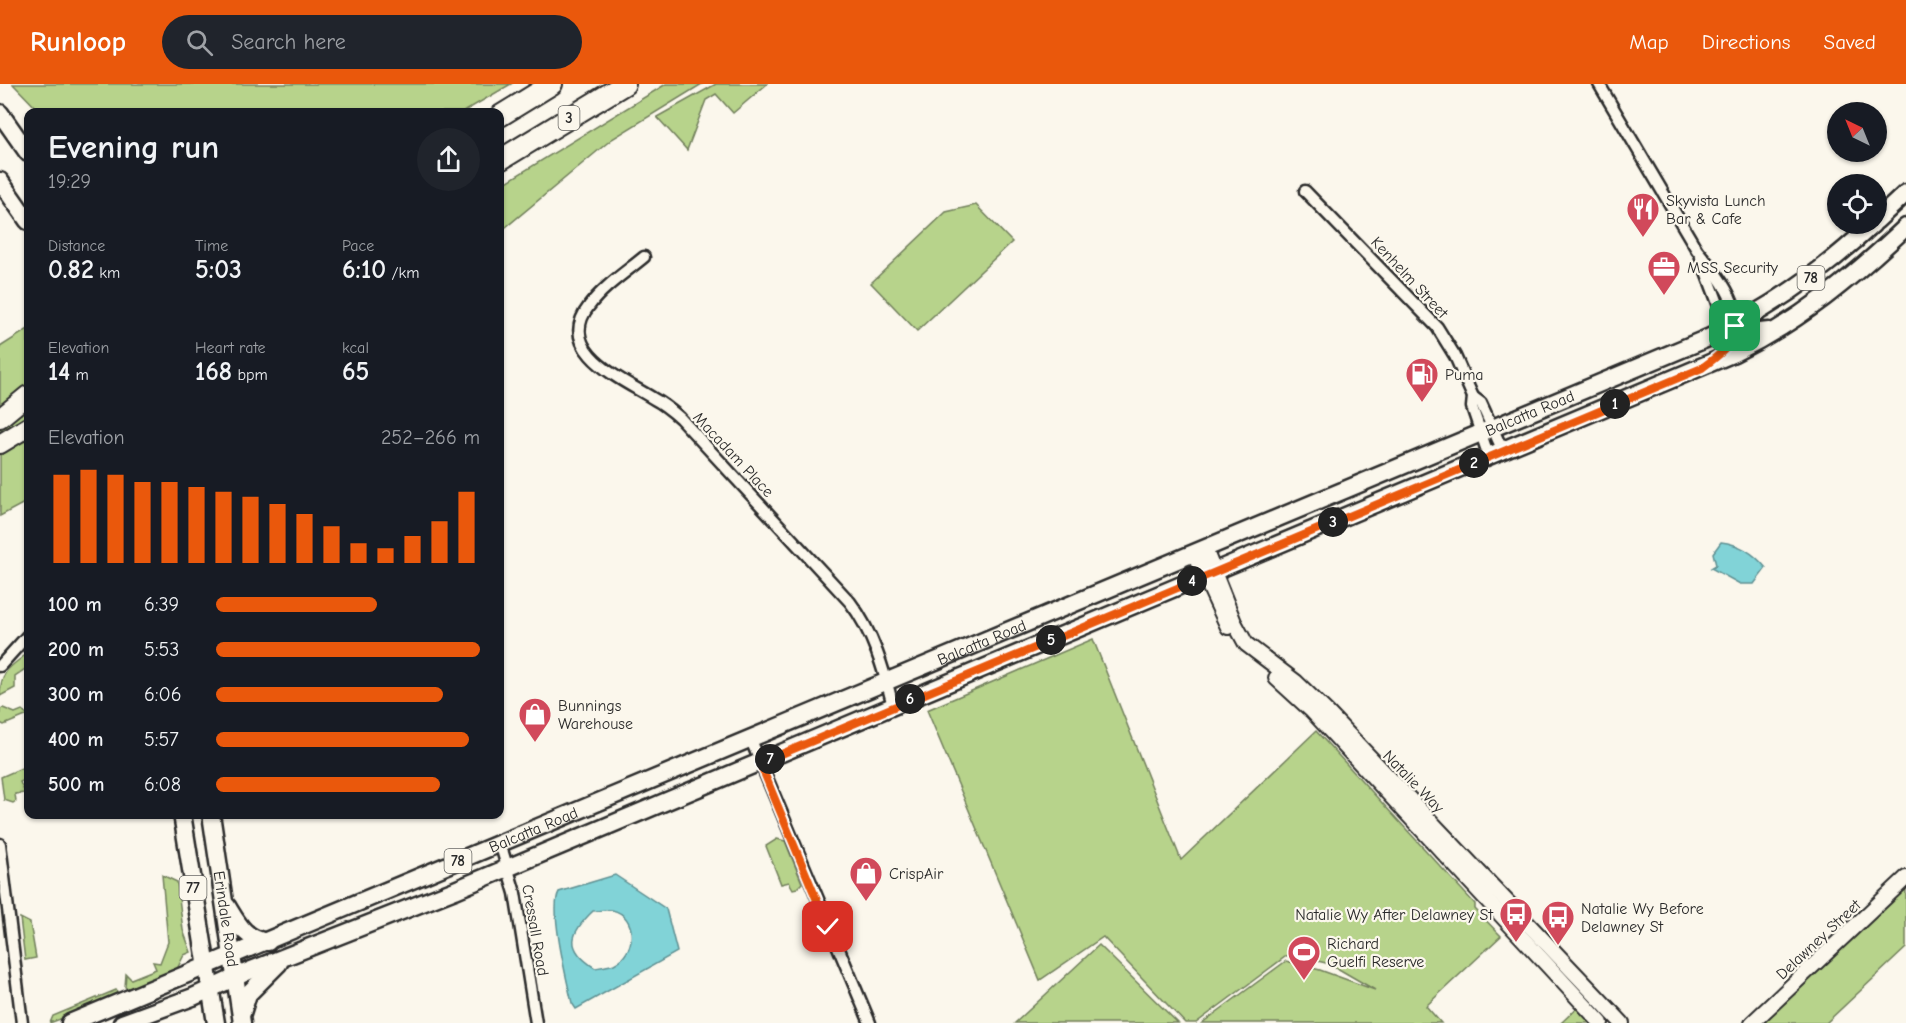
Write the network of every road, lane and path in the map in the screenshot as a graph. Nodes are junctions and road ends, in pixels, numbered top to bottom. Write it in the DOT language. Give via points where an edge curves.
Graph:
graph roads {
  1 [pos="552,84"];
  2 [pos="625,84"];
  3 [pos="1599,84"];
  4 [pos="0,113"];
  5 [pos="504,114"];
  6 [pos="24,147"];
  7 [pos="504,158"];
  8 [pos="0,181"];
  9 [pos="1305,192"];
  10 [pos="1906,193"];
  11 [pos="1887,211"];
  12 [pos="24,215"];
  13 [pos="1906,227"];
  14 [pos="1861,234"];
  15 [pos="1698,250"];
  16 [pos="644,257"];
  17 [pos="1734,321"];
  18 [pos="1793,321"];
  19 [pos="1702,368"];
  20 [pos="24,399"];
  21 [pos="24,406"];
  22 [pos="0,420"];
  23 [pos="24,429"];
  24 [pos="1486,431"];
  25 [pos="0,444"];
  26 [pos="1496,454"];
  27 [pos="1199,551"];
  28 [pos="1209,573"];
  29 [pos="24,639"];
  30 [pos="0,666"];
  31 [pos="888,682"];
  32 [pos="894,706"];
  33 [pos="751,740"];
  34 [pos="760,763"];
  35 [pos="183,819"];
  36 [pos="211,819"];
  37 [pos="500,843"];
  38 [pos="0,844"];
  39 [pos="509,867"];
  40 [pos="1906,878"];
  41 [pos="223,900"];
  42 [pos="268,942"];
  43 [pos="231,957"];
  44 [pos="281,960"];
  45 [pos="206,968"];
  46 [pos="235,978"];
  47 [pos="210,990"];
  48 [pos="241,1020"];
  49 [pos="22,1023"];
  50 [pos="70,1023"];
  51 [pos="122,1023"];
  52 [pos="216,1023"];
  53 [pos="536,1023"];
  54 [pos="870,1023"];
  55 [pos="1601,1023"];
  56 [pos="1622,1023"];
  57 [pos="1752,1023"];
  1 -- 5 [label="highway, 3"];
  2 -- 7 [label="highway, 3"];
  3 -- 15 [label="street"];
  4 -- 6 [label="main road"];
  8 -- 12 [label="main road"];
  9 -- 24 [label="street, Kenhelm Street" via="1437,327 1455,356 1473,397 1472,407"];
  10 -- 11 [label="main road, Balcatta Road / 78"];
  13 -- 18 [label="main road, Balcatta Road / 78" via="1833,293"];
  14 -- 17 [label="main road, Balcatta Road / 78" via="1809,280 1755,315"];
  15 -- 17 [label="street"];
  15 -- 17 [label="street" via="1712,268"];
  16 -- 31 [label="street, Macadam Place" via="590,304 582,317 582,344 607,372 680,418 839,589 861,618"];
  17 -- 18 [label="street" via="1742,331 1757,332"];
  17 -- 19 [label="street" via="1734,339"];
  17 -- 24 [label="main road, Balcatta Road / 78" via="1708,338"];
  18 -- 19 [label="main road, Balcatta Road / 78"];
  19 -- 26 [label="main road, Balcatta Road / 78"];
  20 -- 22 [label="highway"];
  21 -- 22 [label="highway"];
  23 -- 25 [label="highway"];
  24 -- 26 [label="street, Kenhelm Street"];
  24 -- 27 [label="main road, Balcatta Road / 78"];
  26 -- 28 [label="main road, Balcatta Road / 78"];
  27 -- 28 [label="street, Natalie Way"];
  27 -- 31 [label="main road, Balcatta Road / 78"];
  28 -- 32 [label="main road, Balcatta Road / 78"];
  28 -- 55 [label="street, Natalie Way" via="1237,644 1311,710"];
  28 -- 56 [label="street, Natalie Way" via="1248,645 1327,712"];
  29 -- 30 [label="street"];
  31 -- 32 [label="street, Macadam Place"];
  31 -- 33 [label="main road, Balcatta Road / 78"];
  32 -- 34 [label="main road, Balcatta Road / 78"];
  33 -- 34 [label="street"];
  33 -- 37 [label="main road, Balcatta Road / 78"];
  34 -- 39 [label="main road, Balcatta Road / 78"];
  34 -- 54 [label="street"];
  35 -- 45 [label="main road, Erindale Road / 77"];
  36 -- 41 [label="main road, Erindale Road / 77"];
  37 -- 39 [label="street, Cressall Road"];
  37 -- 42 [label="main road, Balcatta Road / 78"];
  38 -- 49 [label="street"];
  39 -- 44 [label="main road, Balcatta Road / 78"];
  39 -- 53 [label="street, Cressall Road"];
  40 -- 57 [label="street, Delawney Street"];
  41 -- 42 [label="main road" via="245,933"];
  41 -- 43 [label="main road, Erindale Road / 77"];
  42 -- 43 [label="main road, Balcatta Road / 78"];
  43 -- 45 [label="main road, Balcatta Road / 78"];
  43 -- 46 [label="main road, Erindale Road / 77"];
  44 -- 46 [label="main road, Balcatta Road / 78"];
  44 -- 48 [label="main road" via="248,994"];
  45 -- 47 [label="main road, Erindale Road / 77"];
  45 -- 50 [label="main road, Balcatta Road"];
  46 -- 47 [label="main road, Balcatta Road / 78"];
  46 -- 48 [label="main road, Erindale Road / 77"];
  47 -- 51 [label="main road, Balcatta Road / 78"];
  47 -- 52 [label="main road, Erindale Road / 77"];
}
